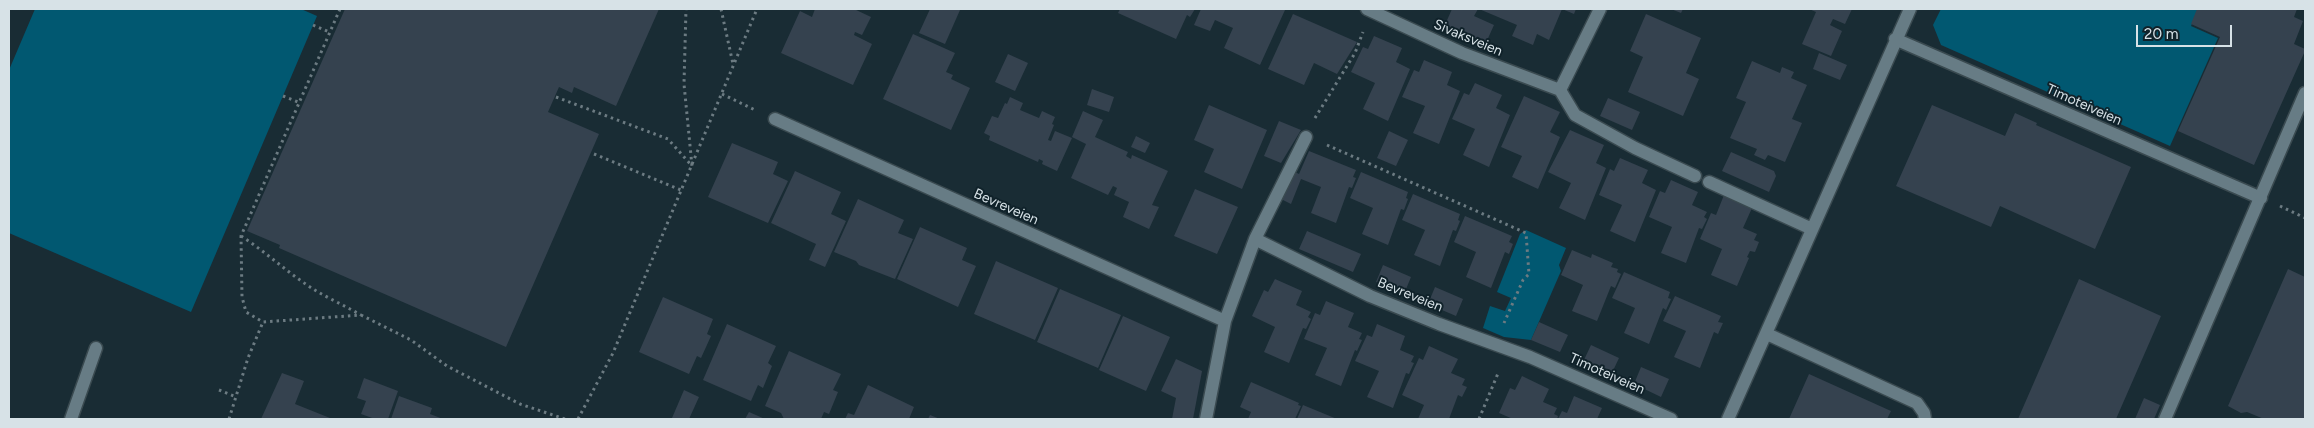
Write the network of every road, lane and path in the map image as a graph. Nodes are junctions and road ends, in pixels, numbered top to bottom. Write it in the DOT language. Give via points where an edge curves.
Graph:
graph roads {
  1 [pos="340,9"];
  2 [pos="686,9"];
  3 [pos="721,9"];
  4 [pos="757,9"];
  5 [pos="1600,9"];
  6 [pos="1910,9"];
  7 [pos="1369,10"];
  8 [pos="313,25"];
  9 [pos="329,32"];
  10 [pos="1895,39"];
  11 [pos="733,64"];
  12 [pos="1560,90"];
  13 [pos="2305,93"];
  14 [pos="722,94"];
  15 [pos="283,96"];
  16 [pos="556,97"];
  17 [pos="298,102"];
  18 [pos="775,119"];
  19 [pos="1306,137"];
  20 [pos="594,154"];
  21 [pos="692,166"];
  22 [pos="1695,176"];
  23 [pos="1709,182"];
  24 [pos="681,190"];
  25 [pos="2261,198"];
  26 [pos="1812,229"];
  27 [pos="241,236"];
  28 [pos="1255,239"];
  29 [pos="361,315"];
  30 [pos="1224,321"];
  31 [pos="263,322"];
  32 [pos="1767,334"];
  33 [pos="1505,347"];
  34 [pos="96,348"];
  35 [pos="1530,356"];
  36 [pos="219,390"];
  37 [pos="236,397"];
  38 [pos="71,419"];
  39 [pos="228,419"];
  40 [pos="565,419"];
  41 [pos="578,419"];
  42 [pos="1206,419"];
  43 [pos="1479,419"];
  44 [pos="1671,419"];
  45 [pos="1728,419"];
  46 [pos="1925,419"];
  47 [pos="2165,419"];
  1 -- 9 [label="path"];
  2 -- 21 [label="path" via="684,84"];
  3 -- 11 [label="path"];
  4 -- 11 [label="path"];
  5 -- 12 [label="street"];
  6 -- 10 [label="street"];
  7 -- 12 [label="street, Sivaksveien" via="1462,53"];
  7 -- 19 [label="path" via="1355,53 1321,105"];
  8 -- 9 [label="path"];
  9 -- 17 [label="path"];
  10 -- 25 [label="street, Timoteiveien"];
  10 -- 26 [label="street"];
  11 -- 14 [label="path"];
  12 -- 22 [label="street" via="1575,115"];
  13 -- 25 [label="street"];
  14 -- 18 [label="path"];
  14 -- 21 [label="path"];
  15 -- 17 [label="path"];
  16 -- 21 [label="path" via="668,139"];
  17 -- 27 [label="path"];
  18 -- 30 [label="street, Bevreveien"];
  19 -- 28 [label="street"];
  19 -- 33 [label="path" via="1526,234 1529,274 1523,280 1499,336"];
  20 -- 24 [label="path"];
  21 -- 24 [label="path"];
  23 -- 26 [label="street"];
  24 -- 41 [label="path" via="613,353"];
  25 -- 47 [label="street"];
  26 -- 32 [label="street"];
  27 -- 29 [label="path" via="312,289"];
  27 -- 31 [label="path" via="244,305 246,312"];
  28 -- 30 [label="street"];
  28 -- 33 [label="street, Bevreveien" via="1370,296"];
  29 -- 31 [label="path"];
  29 -- 40 [label="path" via="411,340 447,366 520,404"];
  30 -- 42 [label="street"];
  31 -- 37 [label="path"];
  32 -- 45 [label="street"];
  32 -- 46 [label="street" via="1917,403"];
  33 -- 35 [label="street, Bevreveien"];
  33 -- 43 [label="path" via="1499,362 1499,374"];
  34 -- 38 [label="street"];
  35 -- 44 [label="street, Timoteiveien"];
  36 -- 37 [label="path"];
  37 -- 39 [label="path"];
}
